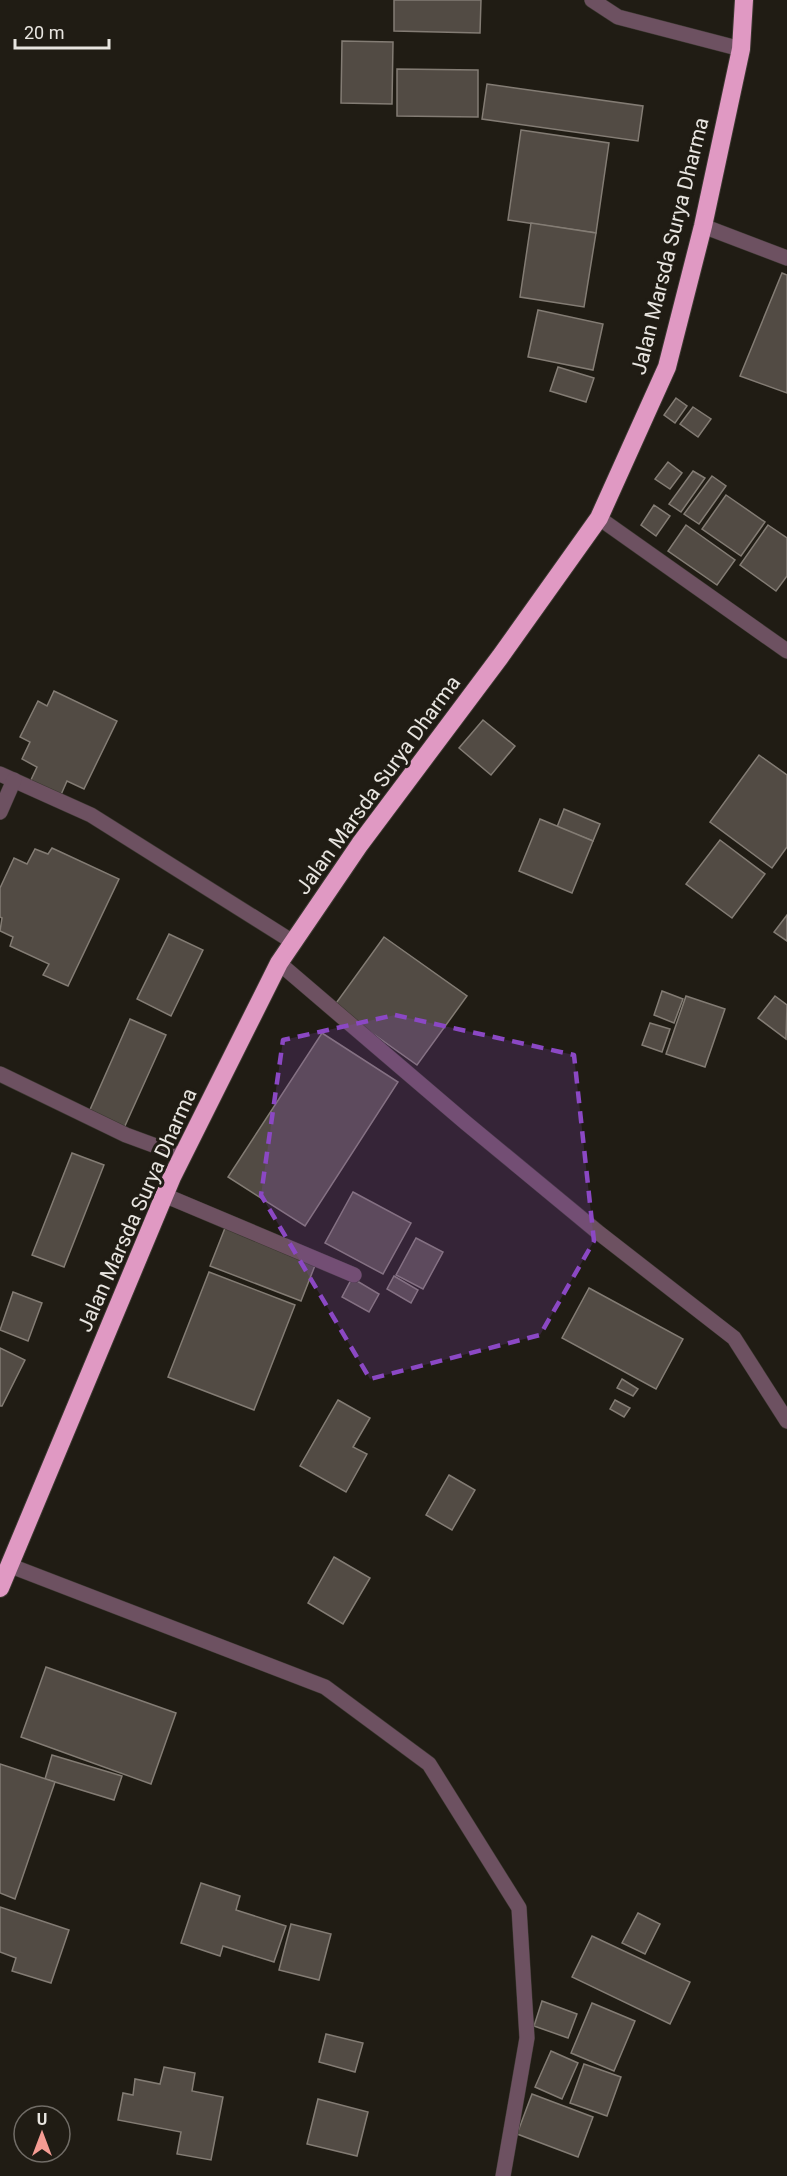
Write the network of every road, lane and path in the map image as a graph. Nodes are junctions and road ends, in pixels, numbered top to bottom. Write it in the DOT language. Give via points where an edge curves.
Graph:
graph roads {
  1 [pos="592,0"];
  2 [pos="744,0"];
  3 [pos="741,49"];
  4 [pos="703,226"];
  5 [pos="787,258"];
  6 [pos="599,518"];
  7 [pos="787,651"];
  8 [pos="0,774"];
  9 [pos="14,780"];
  10 [pos="0,812"];
  11 [pos="293,942"];
  12 [pos="279,963"];
  13 [pos="0,1074"];
  14 [pos="183,1156"];
  15 [pos="164,1195"];
  16 [pos="354,1275"];
  17 [pos="787,1420"];
  18 [pos="11,1566"];
  19 [pos="0,1588"];
  20 [pos="503,2176"];
  1 -- 3 [label="street" via="618,17"];
  2 -- 3 [label="highway, Jalan Marsda Surya Dharma"];
  3 -- 4 [label="highway, Jalan Marsda Surya Dharma"];
  4 -- 5 [label="street"];
  4 -- 6 [label="highway, Jalan Marsda Surya Dharma" via="667,367"];
  6 -- 7 [label="street"];
  6 -- 11 [label="highway, Jalan Marsda Surya Dharma" via="360,844"];
  8 -- 9 [label="street"];
  9 -- 10 [label="street"];
  9 -- 11 [label="street" via="91,815"];
  11 -- 12 [label="highway, Jalan Marsda Surya Dharma"];
  12 -- 14 [label="highway, Jalan Marsda Surya Dharma"];
  12 -- 17 [label="street" via="475,1131 734,1338"];
  13 -- 14 [label="street" via="126,1135"];
  14 -- 15 [label="highway, Jalan Marsda Surya Dharma"];
  15 -- 16 [label="street"];
  15 -- 18 [label="highway, Jalan Marsda Surya Dharma"];
  18 -- 19 [label="highway, Jalan Marsda Surya Dharma"];
  18 -- 20 [label="street" via="325,1687 429,1764 519,1908 527,2038"];
}
